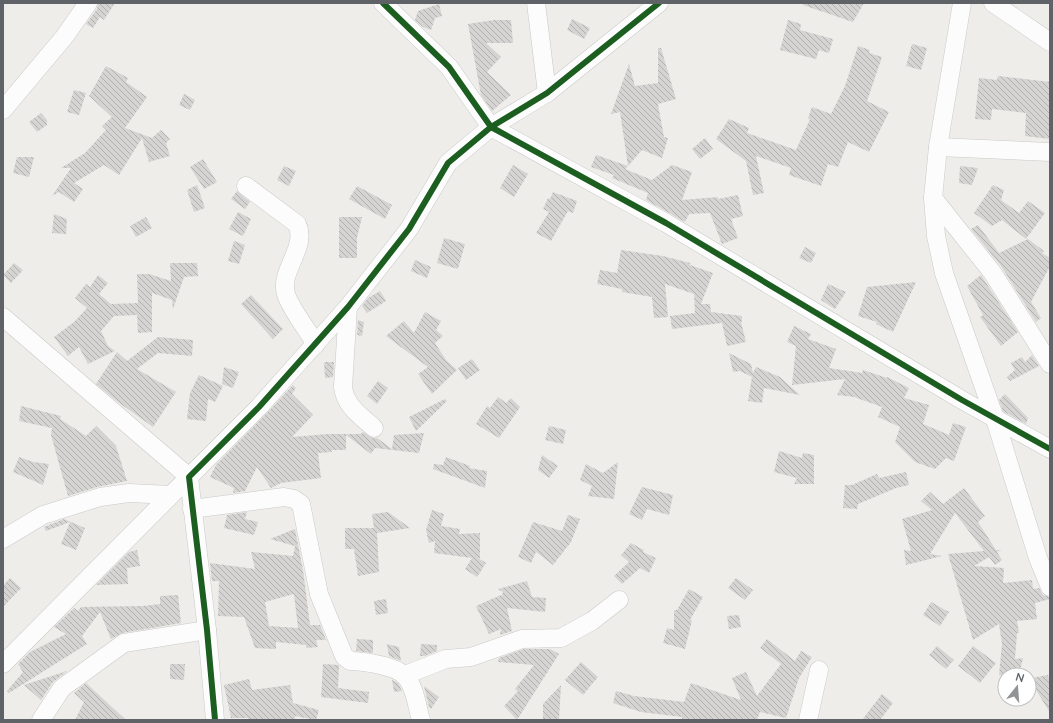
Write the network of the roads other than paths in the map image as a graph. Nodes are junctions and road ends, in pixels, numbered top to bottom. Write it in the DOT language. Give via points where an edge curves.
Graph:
graph roads {
  1 [pos="88,3"];
  2 [pos="383,3"];
  3 [pos="536,3"];
  4 [pos="659,3"];
  5 [pos="962,3"];
  6 [pos="993,3"];
  7 [pos="1050,42"];
  8 [pos="547,92"];
  9 [pos="3,110"];
  10 [pos="491,127"];
  11 [pos="938,147"];
  12 [pos="1050,152"];
  13 [pos="246,186"];
  14 [pos="933,198"];
  15 [pos="348,307"];
  16 [pos="3,317"];
  17 [pos="316,344"];
  18 [pos="1050,364"];
  19 [pos="995,418"];
  20 [pos="374,428"];
  21 [pos="1050,449"];
  22 [pos="189,477"];
  23 [pos="171,495"];
  24 [pos="192,509"];
  25 [pos="3,539"];
  26 [pos="1050,587"];
  27 [pos="619,600"];
  28 [pos="207,630"];
  29 [pos="3,664"];
  30 [pos="819,670"];
  31 [pos="405,675"];
  32 [pos="41,720"];
  33 [pos="215,720"];
  34 [pos="421,720"];
  35 [pos="808,720"];
  1 -- 9 [label="street" via="65,36"];
  2 -- 10 [label="street" via="449,67"];
  3 -- 8 [label="street"];
  4 -- 8 [label="street"];
  5 -- 11 [label="street"];
  6 -- 7 [label="street"];
  8 -- 10 [label="street"];
  10 -- 15 [label="street" via="448,163 408,229"];
  10 -- 19 [label="street" via="666,223"];
  11 -- 12 [label="street"];
  11 -- 14 [label="street"];
  13 -- 17 [label="street" via="297,224 300,230 300,239 285,281 286,294"];
  14 -- 18 [label="street" via="992,272"];
  14 -- 19 [label="street" via="936,236 944,273"];
  15 -- 17 [label="street"];
  15 -- 20 [label="street" via="344,397"];
  16 -- 22 [label="street"];
  17 -- 22 [label="street"];
  19 -- 21 [label="street"];
  19 -- 26 [label="street" via="1038,558"];
  22 -- 23 [label="street"];
  22 -- 24 [label="street"];
  23 -- 25 [label="street" via="129,493 100,497 43,516"];
  23 -- 29 [label="street"];
  24 -- 28 [label="street"];
  24 -- 31 [label="street" via="284,497 301,504 319,594 344,656 350,662 362,661 384,666"];
  27 -- 31 [label="street" via="592,621 561,638 522,639 471,657 446,659"];
  28 -- 32 [label="street" via="124,643 62,688"];
  28 -- 33 [label="street"];
  30 -- 35 [label="street"];
  31 -- 34 [label="street" via="411,685"];
}
